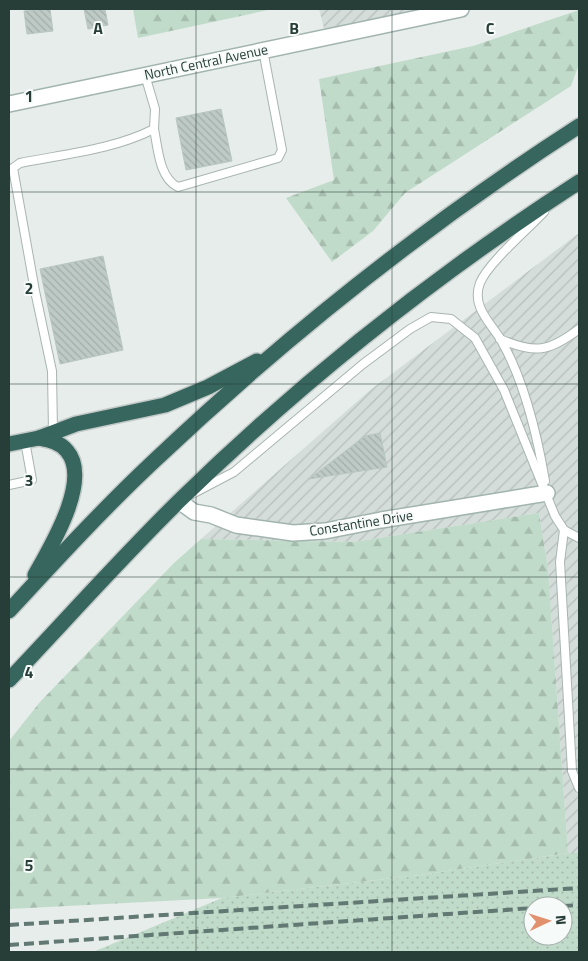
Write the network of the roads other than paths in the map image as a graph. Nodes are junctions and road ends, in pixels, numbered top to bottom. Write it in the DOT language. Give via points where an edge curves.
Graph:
graph roads {
  1 [pos="461,9"];
  2 [pos="263,50"];
  3 [pos="145,75"];
  4 [pos="9,104"];
  5 [pos="579,126"];
  6 [pos="154,129"];
  7 [pos="579,182"];
  8 [pos="563,192"];
  9 [pos="578,330"];
  10 [pos="500,339"];
  11 [pos="278,349"];
  12 [pos="39,437"];
  13 [pos="9,444"];
  14 [pos="9,485"];
  15 [pos="547,493"];
  16 [pos="179,501"];
  17 [pos="564,530"];
  18 [pos="579,538"];
  19 [pos="24,594"];
  20 [pos="9,611"];
  21 [pos="9,680"];
  22 [pos="579,788"];
  1 -- 2 [label="main road, North Central Avenue"];
  2 -- 3 [label="main road, North Central Avenue"];
  2 -- 6 [label="lane" via="282,150 278,158 178,187 165,177"];
  3 -- 4 [label="main road, North Central Avenue"];
  3 -- 6 [label="lane" via="155,109"];
  5 -- 11 [label="highway" via="424,233"];
  6 -- 12 [label="lane" via="113,146 20,163 13,168 52,371"];
  7 -- 8 [label="highway"];
  8 -- 10 [label="lane" via="480,282 477,299 484,318"];
  8 -- 16 [label="highway" via="414,299 271,417"];
  9 -- 10 [label="lane" via="553,346 540,350 521,348"];
  10 -- 15 [label="lane" via="524,398"];
  11 -- 12 [label="highway" via="208,387 165,405 76,424"];
  11 -- 19 [label="highway" via="153,462"];
  12 -- 13 [label="highway"];
  12 -- 14 [label="lane" via="32,480"];
  12 -- 19 [label="highway" via="57,442 66,450 72,458 74,476 61,527"];
  15 -- 16 [label="main road, Constantine Drive" via="325,531 294,533 236,525 194,512"];
  15 -- 16 [label="lane" via="504,390 475,338 452,319 431,318 410,329 363,364 234,472"];
  15 -- 17 [label="lane"];
  16 -- 21 [label="highway"];
  17 -- 18 [label="lane"];
  17 -- 22 [label="lane" via="560,562 564,635 572,771"];
  19 -- 20 [label="highway"];
}
